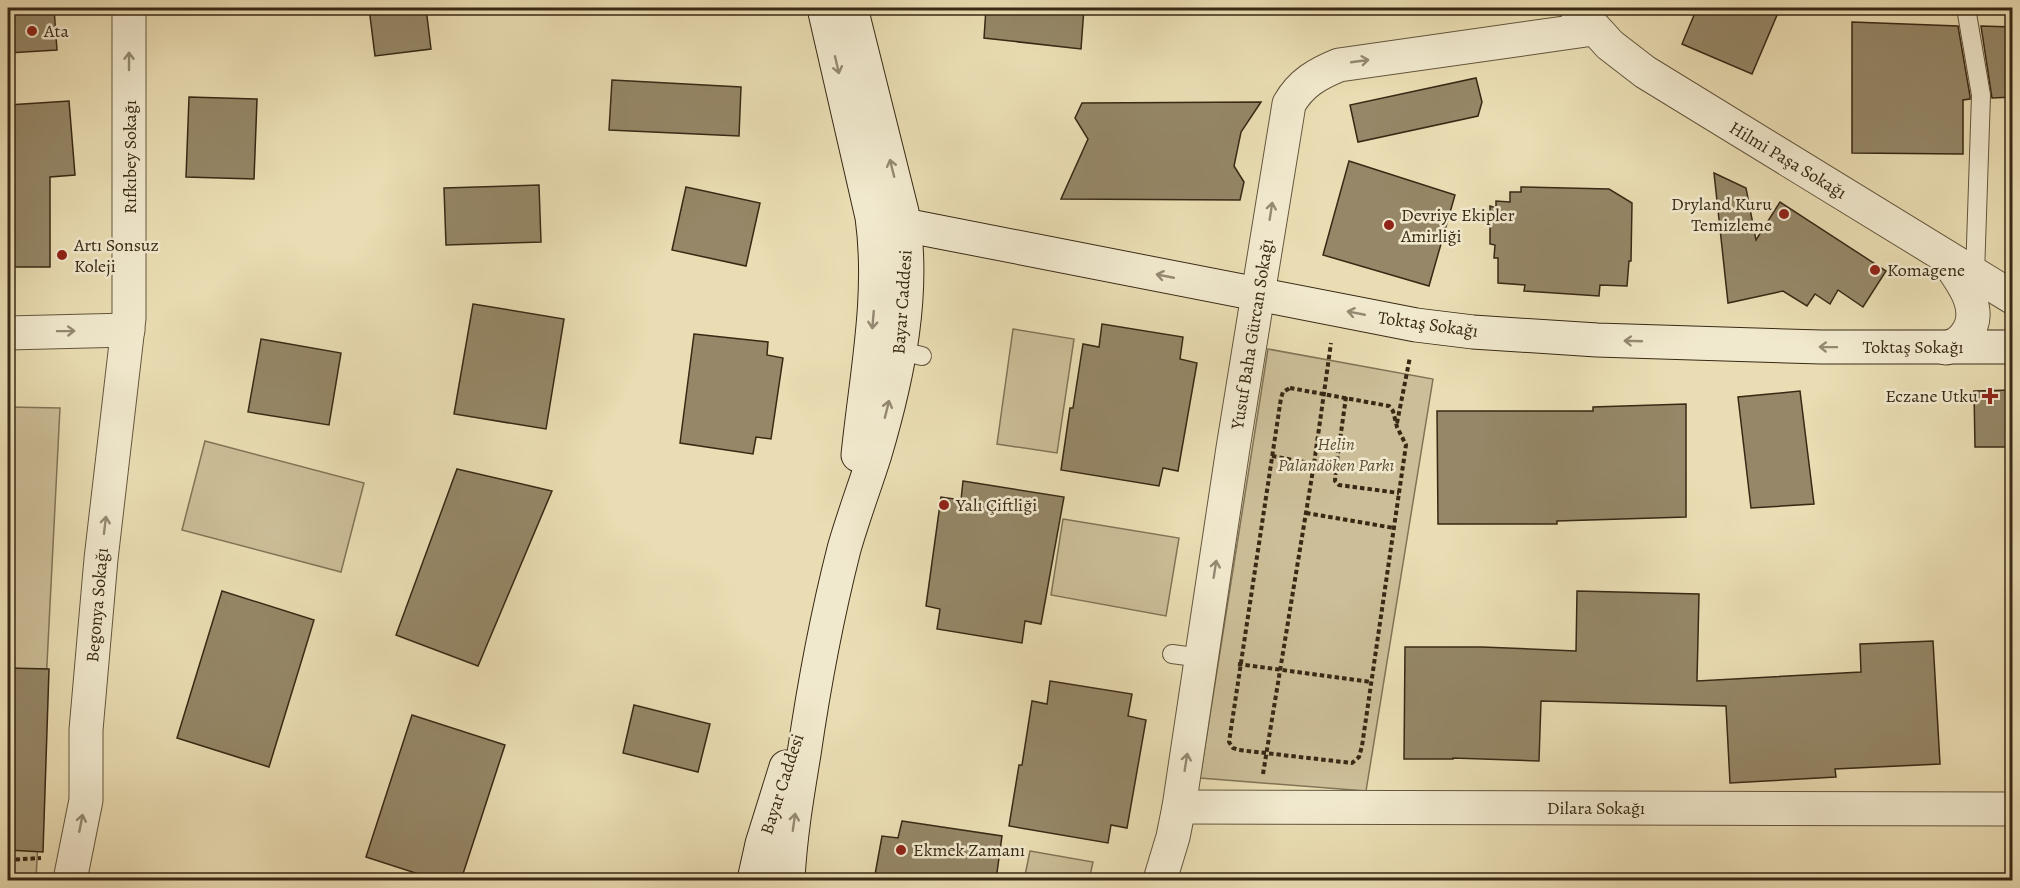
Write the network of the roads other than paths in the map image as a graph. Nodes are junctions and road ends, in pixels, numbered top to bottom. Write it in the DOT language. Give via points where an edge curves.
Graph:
graph roads {
  1 [pos="129,8"];
  2 [pos="824,8"];
  3 [pos="851,8"];
  4 [pos="1966,8"];
  5 [pos="1585,18"];
  6 [pos="904,225"];
  7 [pos="1942,252"];
  8 [pos="876,261"];
  9 [pos="1976,274"];
  10 [pos="1258,294"];
  11 [pos="2013,297"];
  12 [pos="128,330"];
  13 [pos="8,333"];
  14 [pos="2013,346"];
  15 [pos="1946,348"];
  16 [pos="851,525"];
  17 [pos="814,689"];
  18 [pos="1179,807"];
  19 [pos="2013,809"];
  20 [pos="70,880"];
  21 [pos="754,880"];
  22 [pos="788,880"];
  23 [pos="1160,880"];
  12 -- 1 [label="street, Rıfkıbey Sokağı, one-way"];
  2 -- 8 [label="street, Bayar Caddesi, one-way" via="872,217"];
  6 -- 3 [label="street, Bayar Caddesi, one-way"];
  4 -- 9 [label="lane" via="1981,95"];
  5 -- 7 [label="street, Hilmi Paşa Sokağı" via="1616,51 1645,72"];
  10 -- 5 [label="street, Yusuf Baha Gürcan Sokağı, one-way" via="1289,104 1311,78 1350,62"];
  6 -- 8 [label="street" via="894,226 882,236"];
  10 -- 6 [label="street, Toktaş Sokağı, one-way"];
  16 -- 6 [label="street, Bayar Caddesi, one-way" via="911,353"];
  7 -- 9 [label="street, Hilmi Paşa Sokağı"];
  7 -- 15 [label="street" via="1964,286 1973,311 1973,323 1966,335"];
  8 -- 16 [label="street, Bayar Caddesi, one-way"];
  9 -- 11 [label="street, Hilmi Paşa Sokağı"];
  15 -- 10 [label="street, Toktaş Sokağı, one-way" via="1597,340 1473,332 1416,325"];
  18 -- 10 [label="street, Yusuf Baha Gürcan Sokağı, one-way" via="1187,656 1233,448"];
  13 -- 12 [label="street, one-way"];
  20 -- 12 [label="street, Begonya Sokağı, one-way" via="86,800 86,730 97,604"];
  14 -- 15 [label="street, Toktaş Sokağı"];
  16 -- 17 [label="street, Bayar Caddesi"];
  17 -- 21 [label="street, Bayar Caddesi" via="773,808"];
  22 -- 17 [label="street, Bayar Caddesi, one-way"];
  18 -- 19 [label="street, Dilara Sokağı"];
  18 -- 23 [label="street, Yusuf Baha Gürcan Sokağı"];
}
